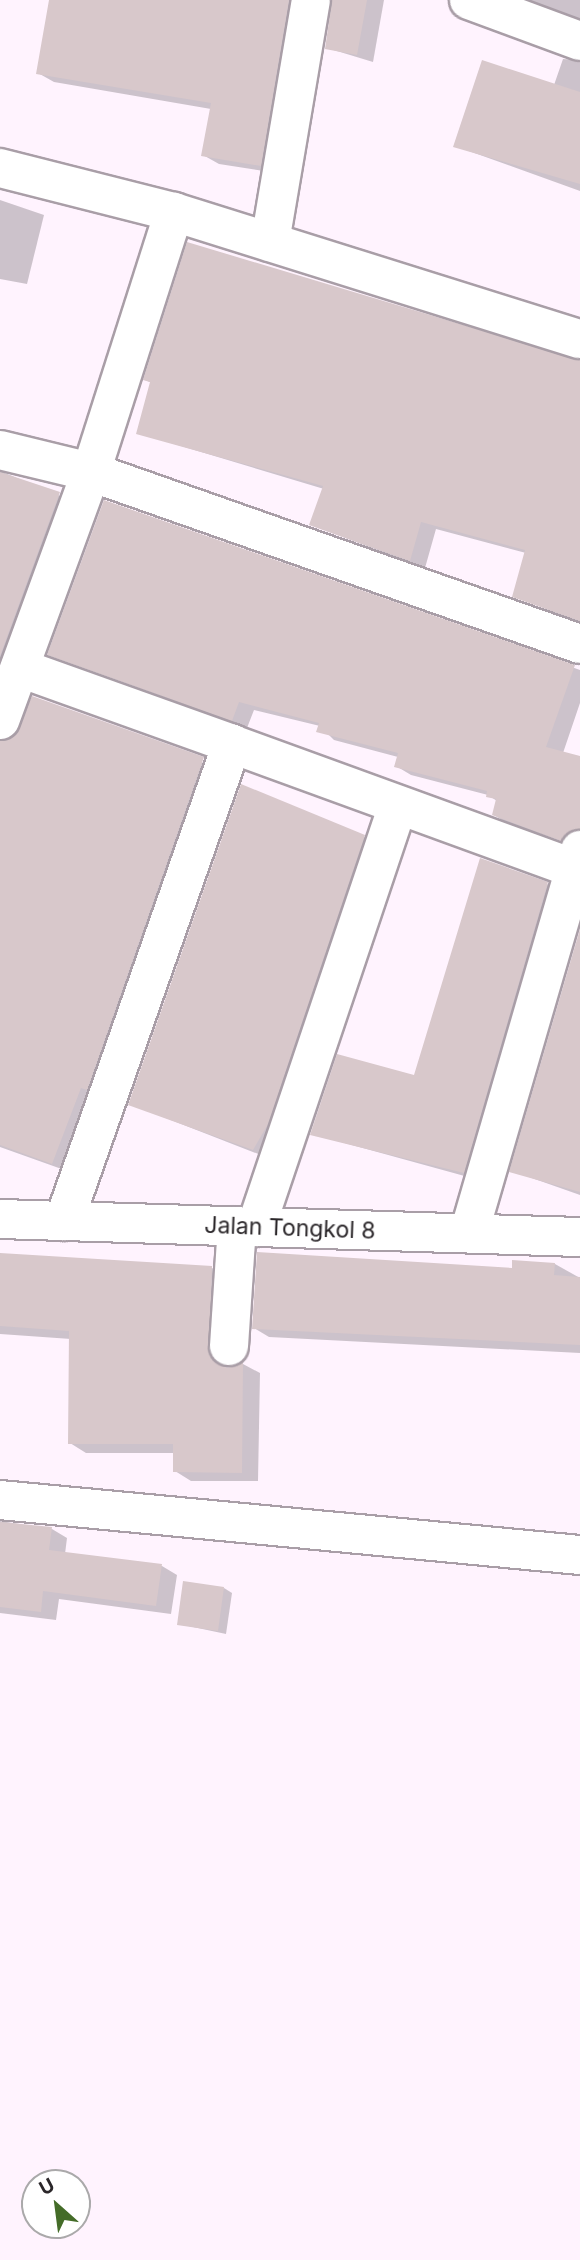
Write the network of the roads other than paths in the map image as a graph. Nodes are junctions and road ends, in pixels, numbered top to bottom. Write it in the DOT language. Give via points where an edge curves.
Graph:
graph roads {
  1 [pos="311,0"];
  2 [pos="469,0"];
  3 [pos="580,41"];
  4 [pos="0,168"];
  5 [pos="174,212"];
  6 [pos="270,242"];
  7 [pos="580,339"];
  8 [pos="0,450"];
  9 [pos="91,472"];
  10 [pos="580,644"];
  11 [pos="20,668"];
  12 [pos="0,720"];
  13 [pos="232,744"];
  14 [pos="398,805"];
  15 [pos="577,860"];
  16 [pos="0,1219"];
  17 [pos="64,1221"];
  18 [pos="247,1226"];
  19 [pos="469,1233"];
  20 [pos="580,1237"];
  21 [pos="229,1346"];
  22 [pos="0,1500"];
  23 [pos="580,1555"];
  1 -- 6 [label="street"];
  2 -- 3 [label="street"];
  4 -- 5 [label="street"];
  5 -- 6 [label="street"];
  5 -- 9 [label="street"];
  6 -- 7 [label="street"];
  8 -- 9 [label="street"];
  9 -- 10 [label="street"];
  9 -- 11 [label="street"];
  11 -- 12 [label="street"];
  11 -- 13 [label="street"];
  13 -- 14 [label="street"];
  13 -- 17 [label="street"];
  14 -- 15 [label="street"];
  14 -- 18 [label="street"];
  15 -- 19 [label="street"];
  16 -- 17 [label="street, Jalan Tongkol 8"];
  17 -- 18 [label="street, Jalan Tongkol 8"];
  18 -- 19 [label="street, Jalan Tongkol 8"];
  18 -- 21 [label="street"];
  19 -- 20 [label="street, Jalan Tongkol 8"];
  22 -- 23 [label="street"];
}
